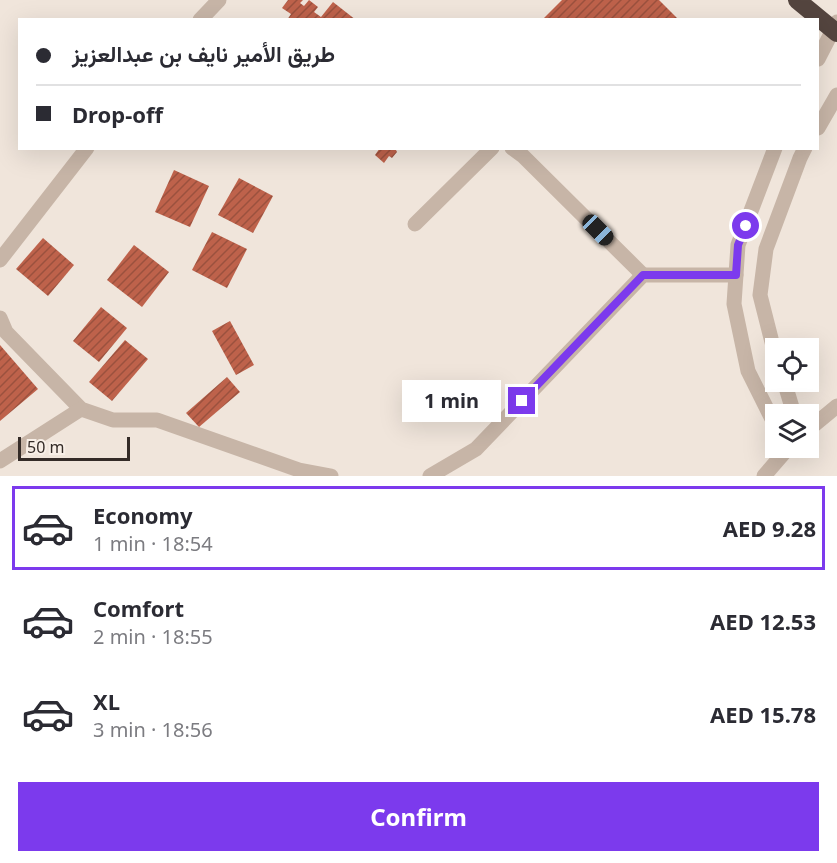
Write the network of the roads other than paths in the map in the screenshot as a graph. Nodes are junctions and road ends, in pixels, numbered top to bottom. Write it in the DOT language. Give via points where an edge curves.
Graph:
graph roads {
  1 [pos="219,0"];
  2 [pos="797,0"];
  3 [pos="202,18"];
  4 [pos="836,29"];
  5 [pos="819,57"];
  6 [pos="837,95"];
  7 [pos="819,126"];
  8 [pos="85,150"];
  9 [pos="490,150"];
  10 [pos="515,150"];
  11 [pos="774,150"];
  12 [pos="804,150"];
  13 [pos="415,224"];
  14 [pos="0,260"];
  15 [pos="643,275"];
  16 [pos="736,275"];
  17 [pos="0,318"];
  18 [pos="771,338"];
  19 [pos="765,405"];
  20 [pos="837,406"];
  21 [pos="81,409"];
  22 [pos="819,421"];
  23 [pos="780,458"];
  24 [pos="458,459"];
  25 [pos="0,461"];
  26 [pos="299,470"];
  27 [pos="281,476"];
  28 [pos="331,476"];
  29 [pos="430,476"];
  30 [pos="453,476"];
  31 [pos="764,476"];
  1 -- 3 [label="street"];
  2 -- 4 [label="highway"];
  4 -- 5 [label="street"];
  6 -- 7 [label="street"];
  8 -- 14 [label="street"];
  9 -- 13 [label="street"];
  10 -- 15 [label="street"];
  11 -- 16 [label="street" via="738,245"];
  12 -- 18 [label="street" via="766,249 760,295"];
  15 -- 16 [label="street"];
  15 -- 24 [label="street" via="476,449"];
  16 -- 19 [label="street" via="735,304 748,371"];
  17 -- 21 [label="street" via="6,332"];
  20 -- 22 [label="street"];
  21 -- 25 [label="street"];
  21 -- 26 [label="street" via="113,420 157,420"];
  23 -- 31 [label="street"];
  24 -- 29 [label="street"];
  24 -- 30 [label="street"];
  26 -- 27 [label="street"];
  26 -- 28 [label="street"];
}
